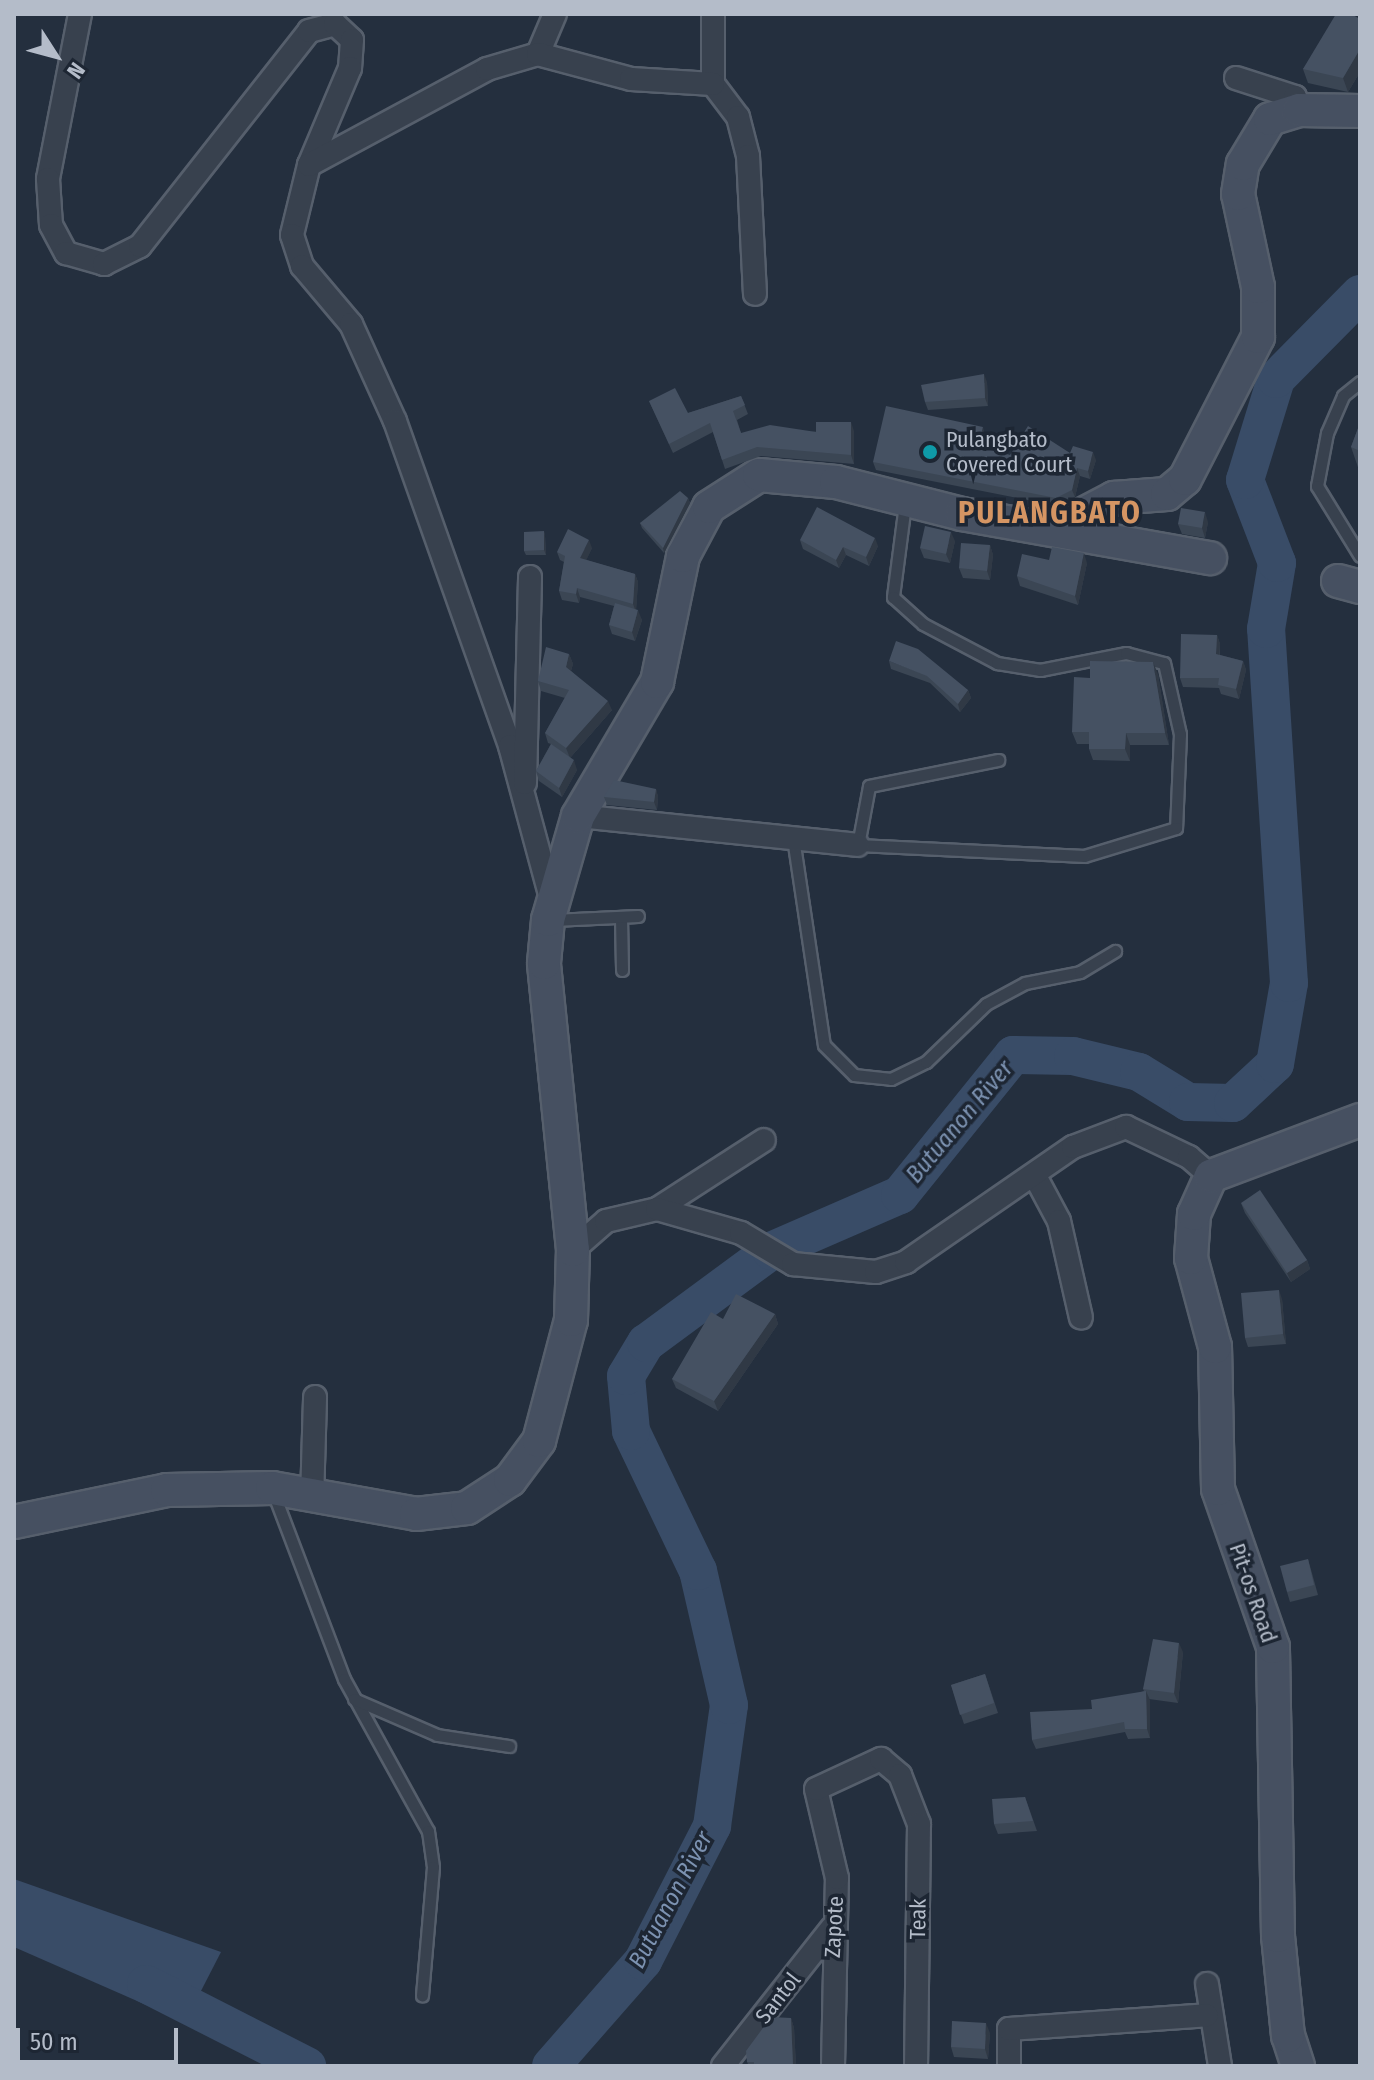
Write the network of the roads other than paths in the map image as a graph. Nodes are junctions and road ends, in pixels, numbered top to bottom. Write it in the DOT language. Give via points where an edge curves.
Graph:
graph roads {
  1 [pos="80,14"];
  2 [pos="555,14"];
  3 [pos="713,14"];
  4 [pos="538,54"];
  5 [pos="1236,78"];
  6 [pos="713,84"];
  7 [pos="1299,110"];
  8 [pos="1360,111"];
  9 [pos="309,165"];
  10 [pos="755,294"];
  11 [pos="1360,382"];
  12 [pos="906,500"];
  13 [pos="1055,529"];
  14 [pos="1360,556"];
  15 [pos="1210,558"];
  16 [pos="530,577"];
  17 [pos="998,760"];
  18 [pos="523,796"];
  19 [pos="578,816"];
  20 [pos="793,838"];
  21 [pos="858,845"];
  22 [pos="550,911"];
  23 [pos="638,916"];
  24 [pos="621,917"];
  25 [pos="1115,951"];
  26 [pos="622,970"];
  27 [pos="1360,1120"];
  28 [pos="764,1140"];
  29 [pos="1035,1176"];
  30 [pos="1211,1176"];
  31 [pos="657,1209"];
  32 [pos="573,1250"];
  33 [pos="1081,1318"];
  34 [pos="315,1397"];
  35 [pos="272,1488"];
  36 [pos="312,1500"];
  37 [pos="14,1522"];
  38 [pos="354,1699"];
  39 [pos="509,1746"];
  40 [pos="816,1789"];
  41 [pos="832,1928"];
  42 [pos="1207,1984"];
  43 [pos="422,1996"];
  44 [pos="1207,2015"];
  45 [pos="727,2064"];
  46 [pos="833,2066"];
  47 [pos="916,2066"];
  48 [pos="1009,2066"];
  49 [pos="1220,2066"];
  50 [pos="1298,2066"];
  1 -- 9 [label="street" via="48,179 51,225 66,253 104,264 140,246 309,31 335,24 352,40 350,68"];
  2 -- 4 [label="street"];
  3 -- 6 [label="street"];
  4 -- 6 [label="street" via="631,79"];
  4 -- 9 [label="street" via="487,69"];
  5 -- 7 [label="street" via="1295,97"];
  6 -- 10 [label="street" via="738,117 748,156"];
  7 -- 8 [label="street"];
  7 -- 13 [label="street" via="1270,119 1243,164 1238,194 1258,287 1258,337 1185,479 1167,494 1114,498"];
  9 -- 18 [label="street" via="296,203 295,245 302,266 351,324 395,421"];
  11 -- 14 [label="lane" via="1343,396 1332,421 1317,486"];
  12 -- 13 [label="street"];
  12 -- 19 [label="street" via="836,482 759,475 709,507 683,556 657,682"];
  12 -- 21 [label="lane" via="893,597 923,624 997,663 1040,670 1126,653 1164,663 1180,734 1176,828 1084,856"];
  13 -- 15 [label="street"];
  16 -- 18 [label="street"];
  17 -- 21 [label="lane" via="869,786"];
  18 -- 22 [label="street"];
  19 -- 20 [label="street"];
  19 -- 22 [label="street"];
  20 -- 21 [label="street"];
  20 -- 25 [label="lane" via="824,1045 854,1075 903,1073 926,1062 986,1004 1025,983 1080,972"];
  22 -- 24 [label="lane"];
  22 -- 32 [label="street" via="544,963"];
  23 -- 24 [label="lane"];
  24 -- 26 [label="lane"];
  27 -- 30 [label="street"];
  28 -- 31 [label="street"];
  29 -- 30 [label="street" via="1073,1147 1126,1127 1189,1157"];
  29 -- 31 [label="street" via="906,1262 876,1272 793,1264 741,1233"];
  29 -- 33 [label="street" via="1059,1221"];
  30 -- 50 [label="street, Pit-os Road" via="1194,1214 1191,1258 1215,1347 1218,1489 1273,1647 1278,1936 1288,2036"];
  31 -- 32 [label="street" via="606,1221"];
  32 -- 36 [label="street" via="571,1320 555,1400 539,1441 510,1480 467,1508 416,1514"];
  34 -- 36 [label="street"];
  35 -- 36 [label="street"];
  35 -- 37 [label="street" via="167,1490"];
  35 -- 38 [label="lane"];
  38 -- 39 [label="lane" via="437,1735"];
  38 -- 43 [label="lane" via="428,1831 433,1867"];
  40 -- 41 [label="street, Zapote" via="837,1878"];
  40 -- 47 [label="street, Teak" via="881,1759 900,1775 919,1824"];
  41 -- 45 [label="street, Santol"];
  41 -- 46 [label="street, Zapote"];
  42 -- 44 [label="street"];
  44 -- 48 [label="street" via="1009,2029"];
  44 -- 49 [label="street"];
}
